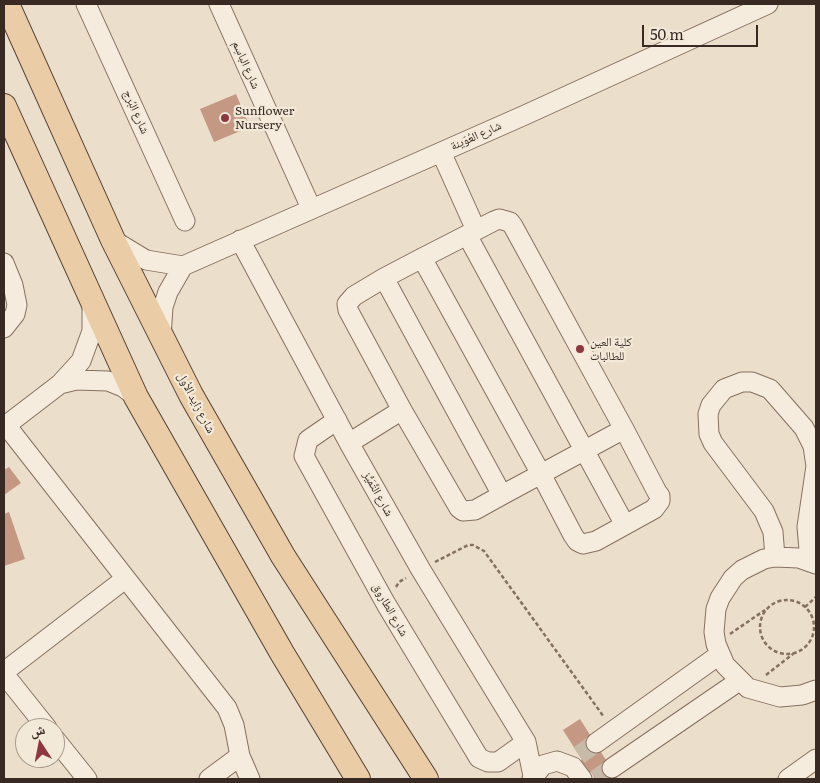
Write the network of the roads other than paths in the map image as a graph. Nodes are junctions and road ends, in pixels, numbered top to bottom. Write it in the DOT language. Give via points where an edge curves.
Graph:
graph roads {
  1 [pos="8,4"];
  2 [pos="86,4"];
  3 [pos="219,4"];
  4 [pos="768,4"];
  5 [pos="736,10"];
  6 [pos="4,106"];
  7 [pos="441,152"];
  8 [pos="310,208"];
  9 [pos="185,221"];
  10 [pos="472,233"];
  11 [pos="113,240"];
  12 [pos="240,240"];
  13 [pos="422,258"];
  14 [pos="4,263"];
  15 [pos="183,266"];
  16 [pos="384,278"];
  17 [pos="91,300"];
  18 [pos="4,328"];
  19 [pos="161,337"];
  20 [pos="60,384"];
  21 [pos="136,396"];
  22 [pos="402,410"];
  23 [pos="336,420"];
  24 [pos="5,426"];
  25 [pos="624,429"];
  26 [pos="349,443"];
  27 [pos="584,450"];
  28 [pos="541,474"];
  29 [pos="502,495"];
  30 [pos="625,525"];
  31 [pos="775,557"];
  32 [pos="813,562"];
  33 [pos="126,578"];
  34 [pos="718,650"];
  35 [pos="4,673"];
  36 [pos="744,685"];
  37 [pos="816,690"];
  38 [pos="39,718"];
  39 [pos="526,742"];
  40 [pos="596,743"];
  41 [pos="65,751"];
  42 [pos="240,756"];
  43 [pos="816,759"];
  44 [pos="568,760"];
  45 [pos="612,768"];
  46 [pos="533,778"];
  47 [pos="87,779"];
  48 [pos="209,779"];
  49 [pos="250,779"];
  50 [pos="358,779"];
  51 [pos="426,779"];
  52 [pos="582,779"];
  53 [pos="788,779"];
  1 -- 11 [label="main road, شارع زايد الأول"];
  2 -- 9 [label="street, شارع البُرج"];
  3 -- 8 [label="street, شارع الباسِم"];
  4 -- 5 [label="street, شارع العُوَينة"];
  5 -- 7 [label="street, شارع العُوَينة"];
  6 -- 17 [label="main road"];
  7 -- 8 [label="street, شارع العُوَينة"];
  7 -- 10 [label="street"];
  8 -- 12 [label="street, شارع العُوَينة"];
  10 -- 13 [label="street"];
  10 -- 25 [label="street" via="499,219 514,226"];
  10 -- 27 [label="street"];
  11 -- 15 [label="street, شارع العُوَينة" via="146,260"];
  11 -- 19 [label="main road, شارع زايد الأول"];
  12 -- 15 [label="street, شارع العُوَينة"];
  12 -- 23 [label="street, شارع التَّمَيُّز"];
  13 -- 16 [label="street"];
  13 -- 28 [label="street"];
  14 -- 18 [label="street" via="14,285 17,305 15,314"];
  15 -- 19 [label="street" via="163,307"];
  16 -- 22 [label="street" via="350,299 348,310"];
  16 -- 29 [label="street"];
  17 -- 20 [label="street" via="92,331 88,346 72,373"];
  17 -- 21 [label="main road"];
  19 -- 51 [label="main road, شارع زايد الأول" via="252,504"];
  20 -- 21 [label="street" via="100,380 123,387"];
  20 -- 24 [label="street"];
  21 -- 50 [label="main road" via="286,662"];
  22 -- 26 [label="street"];
  22 -- 29 [label="street" via="459,508 475,510"];
  23 -- 26 [label="street, شارع التَّمَيُّز"];
  23 -- 39 [label="street, شارع الطاروق" via="308,440 304,456 386,604 479,758 498,762"];
  24 -- 33 [label="street"];
  25 -- 27 [label="street"];
  25 -- 30 [label="street" via="660,496 654,509"];
  26 -- 39 [label="street, شارع التَّمَيُّز" via="421,570"];
  27 -- 28 [label="street"];
  27 -- 30 [label="street"];
  28 -- 29 [label="street"];
  28 -- 30 [label="street" via="577,541 590,544"];
  31 -- 32 [label="street"];
  31 -- 32 [label="street" via="773,532 764,511 709,434 711,405 724,390 742,382 770,389 804,428 813,446 816,466 807,527"];
  31 -- 34 [label="street" via="748,567 726,587 716,609 714,626"];
  33 -- 35 [label="street"];
  33 -- 42 [label="street" via="227,708"];
  34 -- 36 [label="street"];
  34 -- 40 [label="street"];
  35 -- 38 [label="street"];
  36 -- 37 [label="street" via="780,697"];
  36 -- 45 [label="street"];
  39 -- 44 [label="street, شارع التَّمَيُّز"];
  39 -- 46 [label="street, شارع التَّمَيُّز"];
  41 -- 47 [label="street"];
  42 -- 48 [label="street"];
  42 -- 49 [label="street"];
  43 -- 53 [label="street"];
  44 -- 46 [label="street" via="543,765"];
  44 -- 52 [label="street, شارع التَّمَيُّز"];
}
